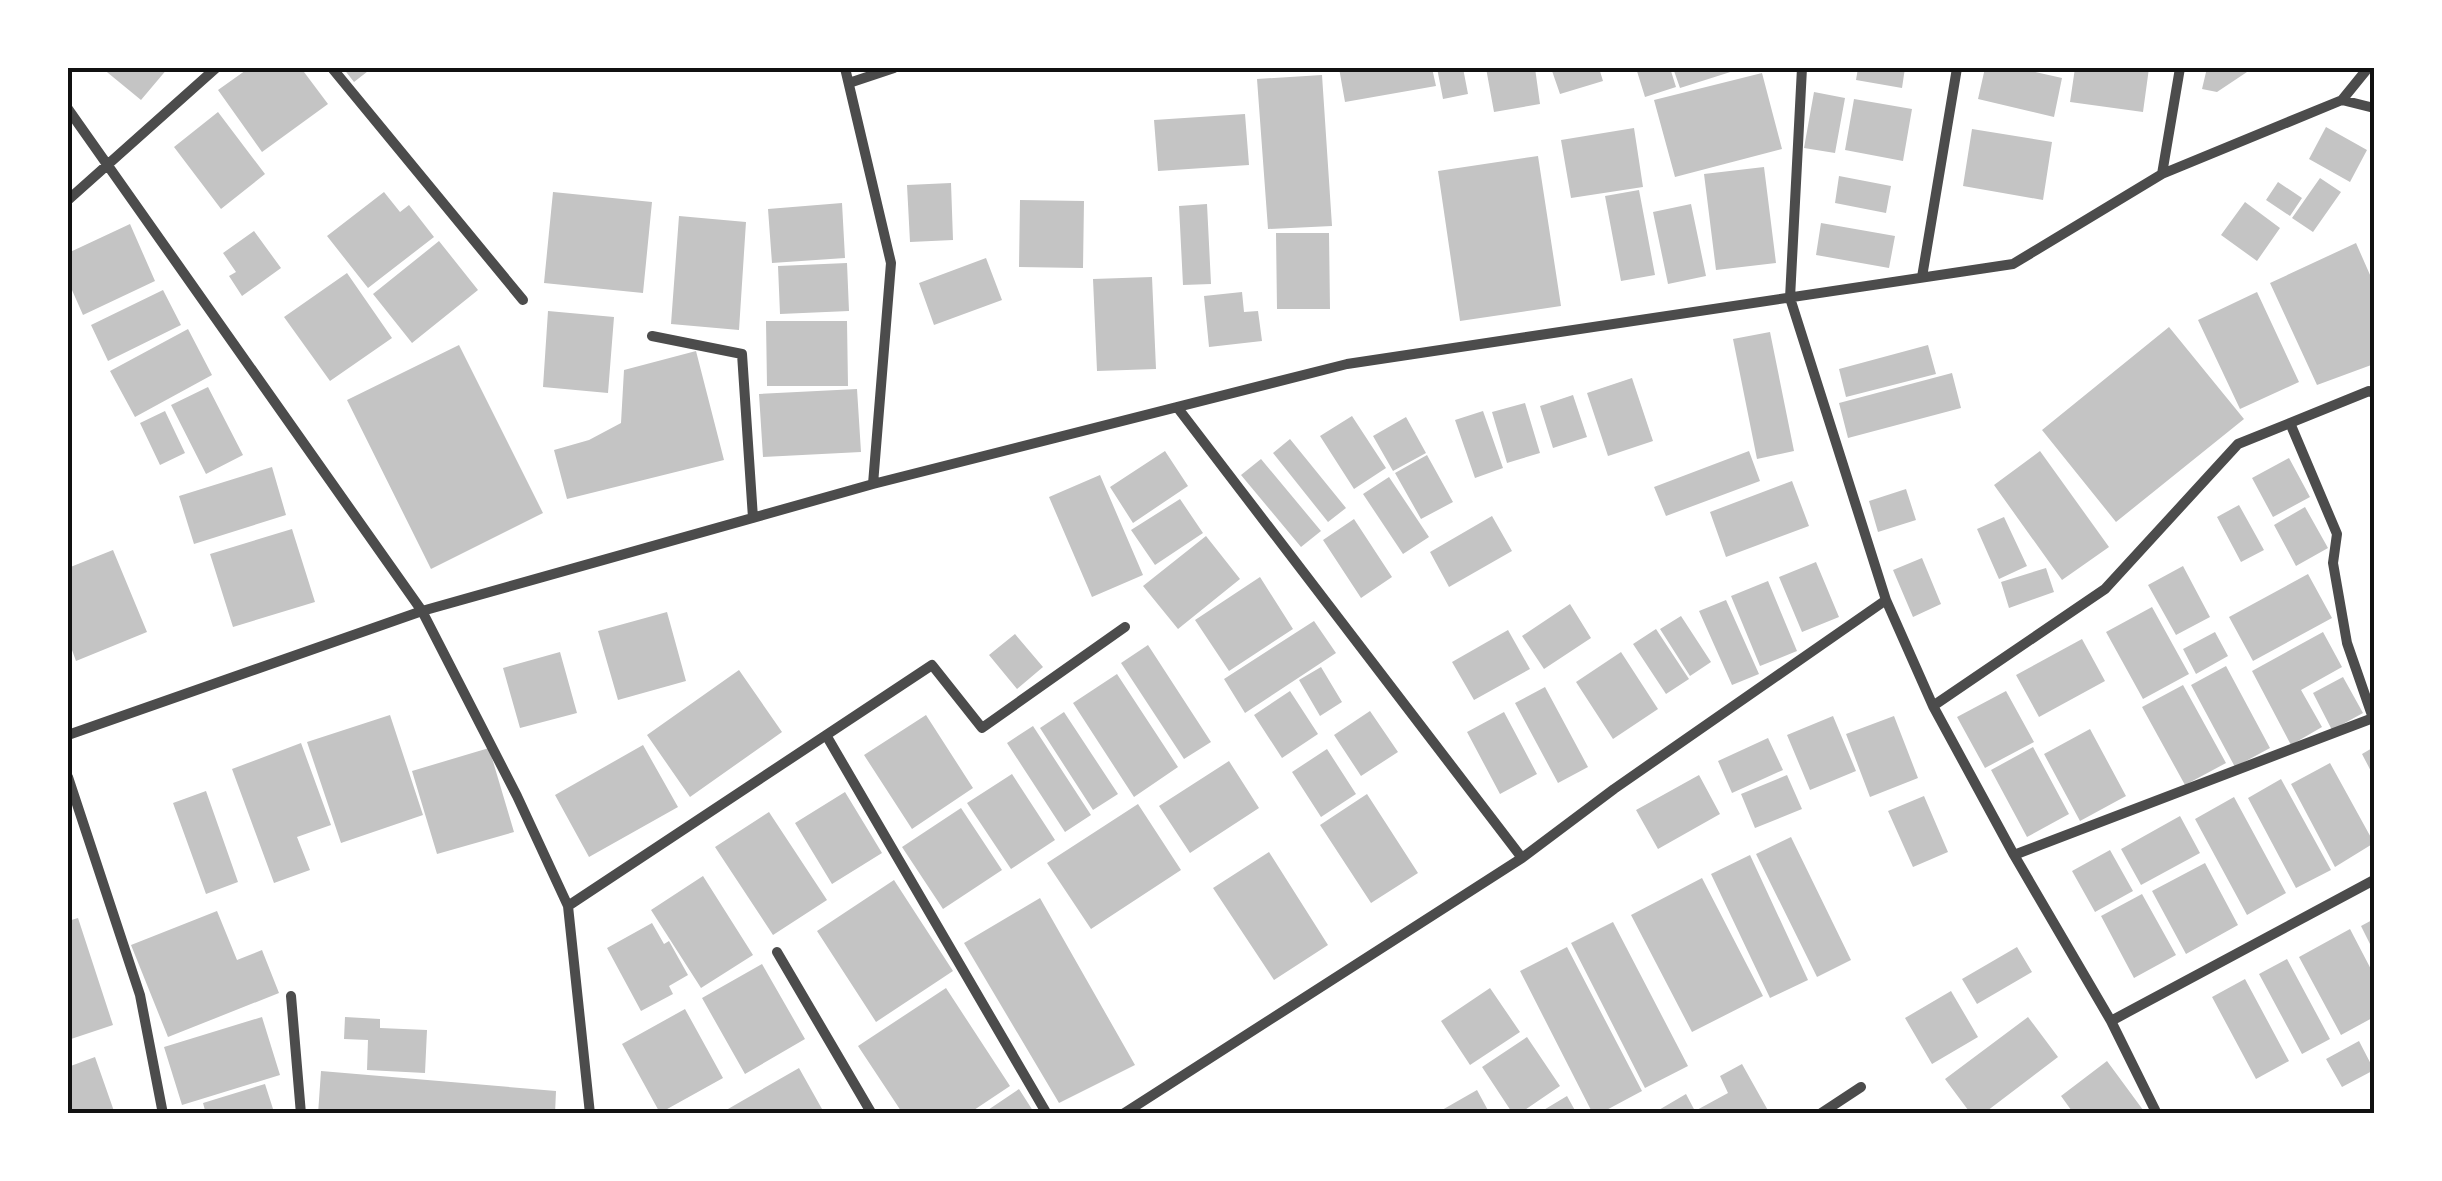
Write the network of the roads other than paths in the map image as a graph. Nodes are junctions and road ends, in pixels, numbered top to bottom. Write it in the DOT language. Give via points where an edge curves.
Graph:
graph roads {
  1 [pos="216,68"];
  2 [pos="332,68"];
  3 [pos="845,68"];
  4 [pos="894,68"];
  5 [pos="1802,68"];
  6 [pos="1957,68"];
  7 [pos="2180,68"];
  8 [pos="2368,68"];
  9 [pos="849,84"];
  10 [pos="2342,100"];
  11 [pos="2374,108"];
  12 [pos="68,109"];
  13 [pos="106,164"];
  14 [pos="2162,174"];
  15 [pos="68,200"];
  16 [pos="1922,278"];
  17 [pos="1790,298"];
  18 [pos="523,300"];
  19 [pos="652,336"];
  20 [pos="2374,393"];
  21 [pos="1177,408"];
  22 [pos="2290,423"];
  23 [pos="873,484"];
  24 [pos="753,518"];
  25 [pos="1886,600"];
  26 [pos="422,610"];
  27 [pos="1125,627"];
  28 [pos="1934,706"];
  29 [pos="68,735"];
  30 [pos="826,736"];
  31 [pos="68,777"];
  32 [pos="2014,856"];
  33 [pos="1522,858"];
  34 [pos="2374,880"];
  35 [pos="568,906"];
  36 [pos="777,952"];
  37 [pos="291,996"];
  38 [pos="2111,1022"];
  39 [pos="1861,1087"];
  40 [pos="163,1114"];
  41 [pos="301,1114"];
  42 [pos="590,1114"];
  43 [pos="872,1114"];
  44 [pos="1047,1114"];
  45 [pos="1123,1114"];
  46 [pos="1820,1114"];
  47 [pos="2157,1114"];
  1 -- 13 [label="street"];
  2 -- 18 [label="street"];
  3 -- 9 [label="street"];
  4 -- 9 [label="street"];
  5 -- 17 [label="street"];
  6 -- 16 [label="street"];
  7 -- 14 [label="street"];
  8 -- 10 [label="street"];
  9 -- 23 [label="street" via="891,263"];
  10 -- 11 [label="street"];
  10 -- 14 [label="street"];
  12 -- 13 [label="street"];
  13 -- 15 [label="street"];
  13 -- 26 [label="street"];
  14 -- 16 [label="street" via="2013,264"];
  16 -- 17 [label="street"];
  17 -- 21 [label="street" via="1347,364"];
  17 -- 25 [label="street"];
  19 -- 24 [label="street" via="742,354"];
  20 -- 22 [label="street"];
  21 -- 23 [label="street"];
  21 -- 33 [label="street"];
  22 -- 28 [label="street" via="2238,444 2106,590"];
  22 -- 32 [label="street" via="2336,534 2333,563 2348,643 2372,718"];
  23 -- 24 [label="street"];
  24 -- 26 [label="street"];
  25 -- 28 [label="street"];
  25 -- 33 [label="street"];
  26 -- 29 [label="street"];
  26 -- 35 [label="street"];
  27 -- 30 [label="street" via="982,728 932,665"];
  28 -- 32 [label="street"];
  30 -- 35 [label="street"];
  30 -- 44 [label="street"];
  31 -- 40 [label="street" via="140,996"];
  32 -- 38 [label="street"];
  33 -- 45 [label="street"];
  34 -- 38 [label="street"];
  35 -- 42 [label="street"];
  36 -- 43 [label="street"];
  37 -- 41 [label="street"];
  38 -- 47 [label="street"];
  39 -- 46 [label="street"];
}
